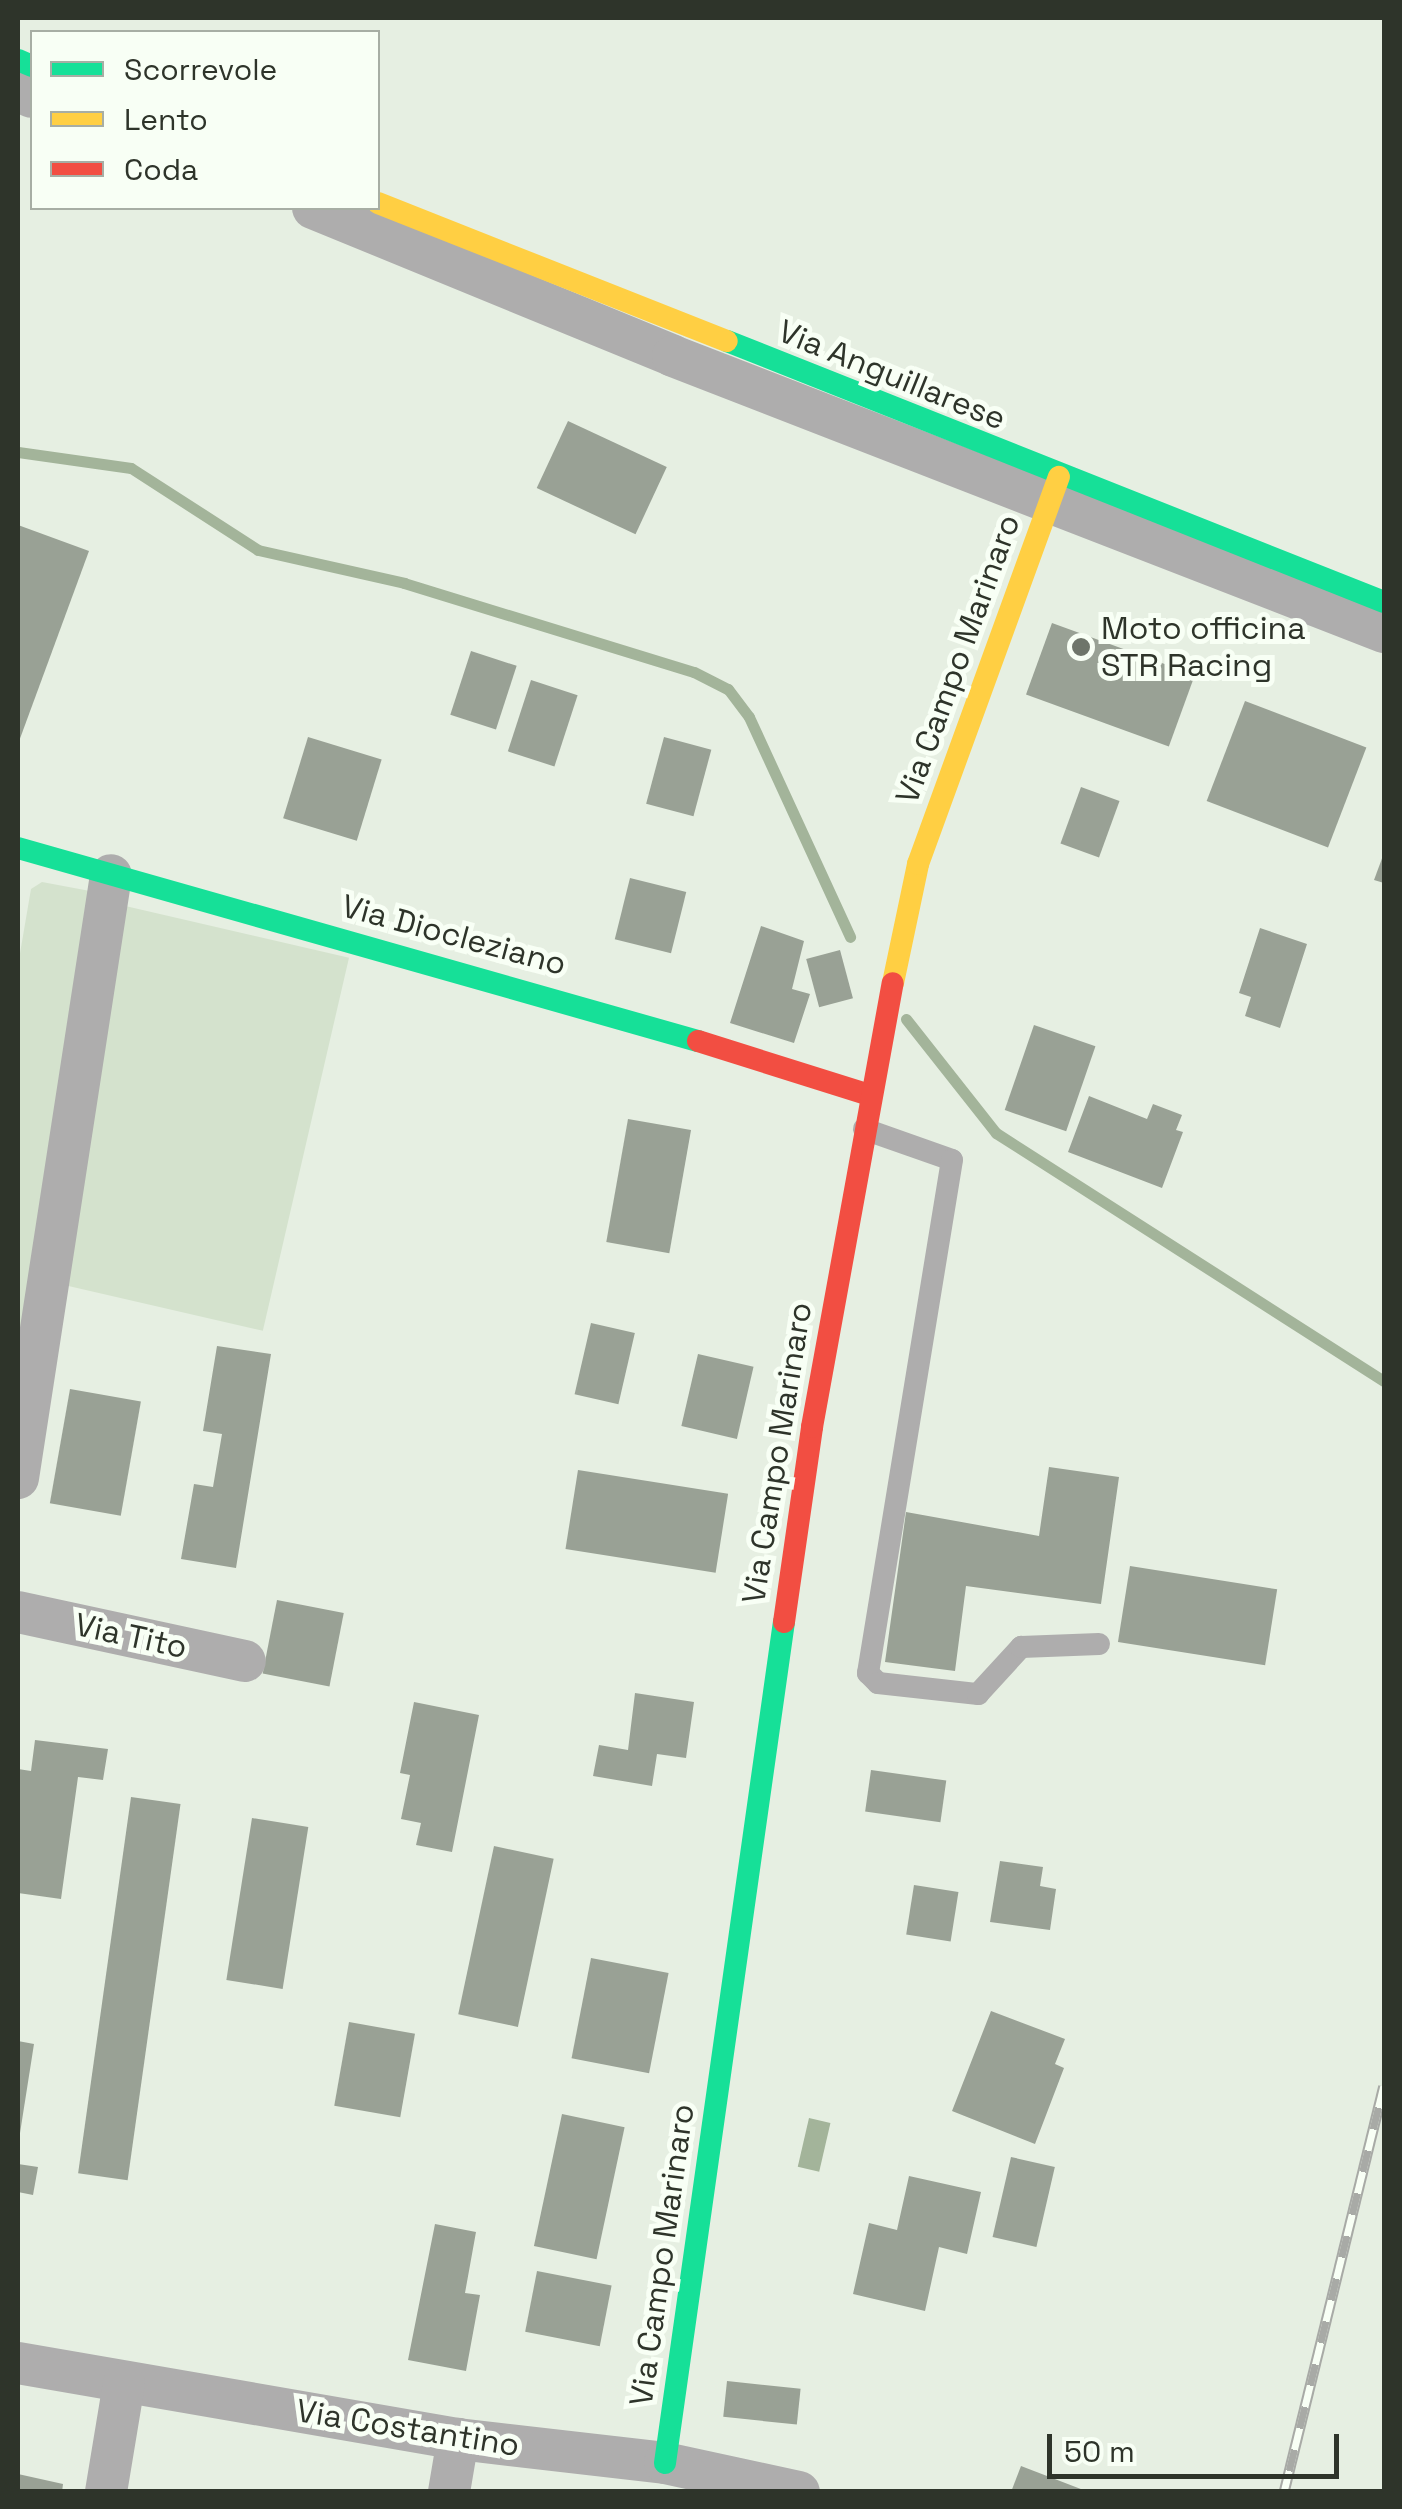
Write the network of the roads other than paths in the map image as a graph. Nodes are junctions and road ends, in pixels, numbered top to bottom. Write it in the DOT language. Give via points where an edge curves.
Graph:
graph roads {
  1 [pos="380,204"];
  2 [pos="318,210"];
  3 [pos="1054,489"];
  4 [pos="1384,602"];
  5 [pos="1384,632"];
  6 [pos="18,852"];
  7 [pos="112,874"];
  8 [pos="869,1095"];
  9 [pos="864,1129"];
  10 [pos="18,1478"];
  11 [pos="18,1612"];
  12 [pos="1098,1644"];
  13 [pos="245,1660"];
  14 [pos="18,2363"];
  15 [pos="124,2382"];
  16 [pos="458,2439"];
  17 [pos="665,2463"];
  18 [pos="106,2492"];
  19 [pos="450,2492"];
  20 [pos="798,2492"];
  1 -- 3 [label="street, Via Anguillarese"];
  2 -- 3 [label="street"];
  3 -- 4 [label="street, Via Anguillarese"];
  3 -- 5 [label="street"];
  3 -- 8 [label="street, Via Campo Marinaro" via="918,864"];
  6 -- 7 [label="street, Via Diocleziano"];
  7 -- 8 [label="street, Via Diocleziano" via="592,1006"];
  7 -- 10 [label="street"];
  8 -- 9 [label="street, Via Campo Marinaro"];
  9 -- 12 [label="lane" via="952,1160 868,1673 878,1683 978,1694 1021,1647"];
  9 -- 17 [label="street, Via Campo Marinaro" via="812,1426"];
  11 -- 13 [label="street, Via Tito"];
  14 -- 15 [label="street, Via Costantino"];
  15 -- 16 [label="street, Via Costantino"];
  15 -- 18 [label="street"];
  16 -- 17 [label="street, Via Costantino"];
  16 -- 19 [label="street"];
  17 -- 20 [label="street, Via Costantino"];
}
